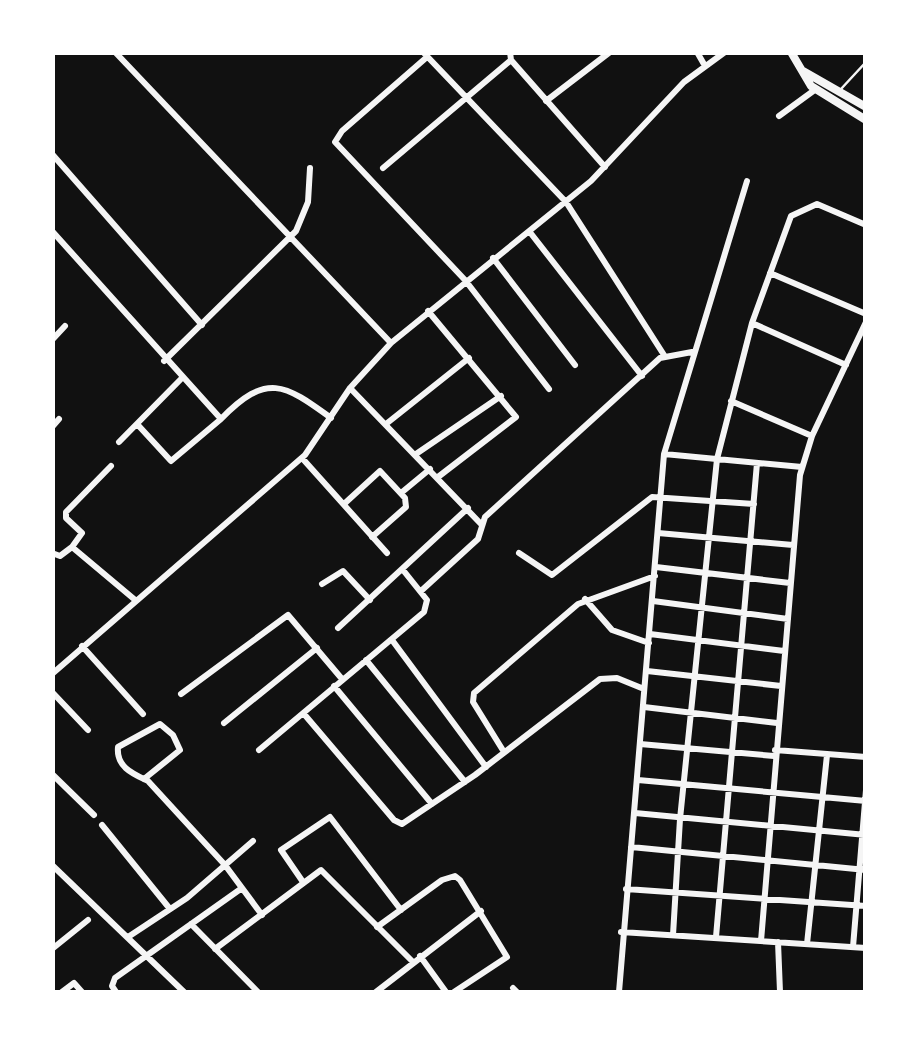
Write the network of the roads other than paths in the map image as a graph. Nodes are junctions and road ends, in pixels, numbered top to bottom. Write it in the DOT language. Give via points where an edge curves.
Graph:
graph roads {
  1 [pos="115,52"];
  2 [pos="610,52"];
  3 [pos="697,52"];
  4 [pos="724,52"];
  5 [pos="791,52"];
  6 [pos="425,55"];
  7 [pos="510,56"];
  8 [pos="866,62"];
  9 [pos="705,66"];
  10 [pos="803,72"];
  11 [pos="816,90"];
  12 [pos="840,90"];
  13 [pos="464,100"];
  14 [pos="546,100"];
  15 [pos="866,107"];
  16 [pos="779,116"];
  17 [pos="866,120"];
  18 [pos="52,154"];
  19 [pos="605,167"];
  20 [pos="310,168"];
  21 [pos="382,168"];
  22 [pos="748,180"];
  23 [pos="566,202"];
  24 [pos="866,225"];
  25 [pos="52,231"];
  26 [pos="529,231"];
  27 [pos="288,240"];
  28 [pos="494,258"];
  29 [pos="770,273"];
  30 [pos="465,280"];
  31 [pos="428,311"];
  32 [pos="866,314"];
  33 [pos="752,322"];
  34 [pos="866,322"];
  35 [pos="202,325"];
  36 [pos="65,326"];
  37 [pos="52,340"];
  38 [pos="391,343"];
  39 [pos="692,352"];
  40 [pos="664,355"];
  41 [pos="468,358"];
  42 [pos="164,361"];
  43 [pos="575,365"];
  44 [pos="846,365"];
  45 [pos="642,376"];
  46 [pos="182,379"];
  47 [pos="350,388"];
  48 [pos="549,389"];
  49 [pos="501,396"];
  50 [pos="730,400"];
  51 [pos="331,418"];
  52 [pos="59,419"];
  53 [pos="221,419"];
  54 [pos="137,424"];
  55 [pos="386,424"];
  56 [pos="52,427"];
  57 [pos="812,436"];
  58 [pos="119,442"];
  59 [pos="416,454"];
  60 [pos="664,454"];
  61 [pos="302,458"];
  62 [pos="717,459"];
  63 [pos="757,463"];
  64 [pos="110,466"];
  65 [pos="802,466"];
  66 [pos="430,469"];
  67 [pos="438,477"];
  68 [pos="401,493"];
  69 [pos="659,496"];
  70 [pos="712,501"];
  71 [pos="344,504"];
  72 [pos="754,504"];
  73 [pos="468,508"];
  74 [pos="482,524"];
  75 [pos="658,533"];
  76 [pos="372,537"];
  77 [pos="709,538"];
  78 [pos="751,540"];
  79 [pos="793,544"];
  80 [pos="72,547"];
  81 [pos="52,553"];
  82 [pos="387,553"];
  83 [pos="520,553"];
  84 [pos="404,570"];
  85 [pos="655,571"];
  86 [pos="706,573"];
  87 [pos="748,576"];
  88 [pos="790,582"];
  89 [pos="322,584"];
  90 [pos="421,591"];
  91 [pos="134,599"];
  92 [pos="586,599"];
  93 [pos="370,600"];
  94 [pos="653,601"];
  95 [pos="703,607"];
  96 [pos="745,611"];
  97 [pos="788,618"];
  98 [pos="338,628"];
  99 [pos="650,638"];
  100 [pos="392,640"];
  101 [pos="699,640"];
  102 [pos="82,646"];
  103 [pos="742,647"];
  104 [pos="316,648"];
  105 [pos="784,651"];
  106 [pos="366,660"];
  107 [pos="647,670"];
  108 [pos="52,674"];
  109 [pos="695,675"];
  110 [pos="342,679"];
  111 [pos="739,680"];
  112 [pos="334,686"];
  113 [pos="781,686"];
  114 [pos="644,689"];
  115 [pos="52,692"];
  116 [pos="180,694"];
  117 [pos="644,707"];
  118 [pos="692,713"];
  119 [pos="143,714"];
  120 [pos="304,714"];
  121 [pos="736,718"];
  122 [pos="224,723"];
  123 [pos="777,723"];
  124 [pos="88,730"];
  125 [pos="640,744"];
  126 [pos="690,748"];
  127 [pos="258,750"];
  128 [pos="504,752"];
  129 [pos="733,753"];
  130 [pos="774,753"];
  131 [pos="827,755"];
  132 [pos="866,756"];
  133 [pos="486,767"];
  134 [pos="52,774"];
  135 [pos="144,779"];
  136 [pos="638,780"];
  137 [pos="465,782"];
  138 [pos="684,784"];
  139 [pos="730,788"];
  140 [pos="866,790"];
  141 [pos="772,792"];
  142 [pos="822,796"];
  143 [pos="865,800"];
  144 [pos="432,804"];
  145 [pos="635,814"];
  146 [pos="94,815"];
  147 [pos="680,819"];
  148 [pos="727,823"];
  149 [pos="102,825"];
  150 [pos="770,826"];
  151 [pos="819,831"];
  152 [pos="864,835"];
  153 [pos="254,841"];
  154 [pos="631,847"];
  155 [pos="678,852"];
  156 [pos="723,858"];
  157 [pos="768,863"];
  158 [pos="225,864"];
  159 [pos="52,865"];
  160 [pos="815,866"];
  161 [pos="862,870"];
  162 [pos="303,882"];
  163 [pos="242,888"];
  164 [pos="626,889"];
  165 [pos="676,890"];
  166 [pos="721,894"];
  167 [pos="766,898"];
  168 [pos="811,902"];
  169 [pos="861,906"];
  170 [pos="170,909"];
  171 [pos="401,910"];
  172 [pos="481,911"];
  173 [pos="262,915"];
  174 [pos="88,920"];
  175 [pos="190,924"];
  176 [pos="378,927"];
  177 [pos="621,932"];
  178 [pos="674,934"];
  179 [pos="128,938"];
  180 [pos="716,938"];
  181 [pos="761,940"];
  182 [pos="778,942"];
  183 [pos="807,944"];
  184 [pos="853,947"];
  185 [pos="215,948"];
  186 [pos="866,948"];
  187 [pos="52,949"];
  188 [pos="146,956"];
  189 [pos="417,959"];
  190 [pos="62,992"];
  191 [pos="82,992"];
  192 [pos="116,992"];
  193 [pos="184,992"];
  194 [pos="258,992"];
  195 [pos="376,992"];
  196 [pos="450,992"];
  197 [pos="619,992"];
  198 [pos="780,992"];
  1 -- 27 [label="street"];
  2 -- 14 [label="street"];
  3 -- 9 [label="street"];
  4 -- 9 [label="street"];
  5 -- 10 [label="street"];
  6 -- 13 [label="street"];
  6 -- 30 [label="street" via="335,142"];
  7 -- 13 [label="street"];
  7 -- 14 [label="street"];
  8 -- 12 [label="lane"];
  9 -- 19 [label="street"];
  10 -- 11 [label="street"];
  10 -- 12 [label="street"];
  11 -- 16 [label="street"];
  11 -- 17 [label="street"];
  12 -- 15 [label="street"];
  13 -- 21 [label="street"];
  13 -- 23 [label="street"];
  14 -- 19 [label="street"];
  18 -- 35 [label="street"];
  19 -- 23 [label="street"];
  20 -- 27 [label="street" via="308,202"];
  22 -- 39 [label="street"];
  23 -- 26 [label="street"];
  23 -- 40 [label="street"];
  24 -- 29 [label="street" via="825,206 806,207 792,216"];
  25 -- 42 [label="street"];
  26 -- 28 [label="street"];
  26 -- 45 [label="street"];
  27 -- 35 [label="street"];
  27 -- 38 [label="street"];
  28 -- 30 [label="street"];
  28 -- 43 [label="street"];
  29 -- 32 [label="street"];
  29 -- 33 [label="street"];
  30 -- 31 [label="street"];
  30 -- 48 [label="street"];
  31 -- 38 [label="street"];
  31 -- 41 [label="street"];
  33 -- 44 [label="street"];
  33 -- 50 [label="street"];
  34 -- 44 [label="street"];
  35 -- 42 [label="street"];
  36 -- 37 [label="street"];
  38 -- 47 [label="street"];
  39 -- 40 [label="street"];
  39 -- 60 [label="street"];
  40 -- 45 [label="street"];
  41 -- 49 [label="street"];
  41 -- 55 [label="street"];
  42 -- 46 [label="street"];
  44 -- 57 [label="street"];
  45 -- 74 [label="street"];
  46 -- 53 [label="street"];
  46 -- 54 [label="street"];
  47 -- 51 [label="street"];
  47 -- 55 [label="street"];
  49 -- 59 [label="street"];
  49 -- 67 [label="street" via="515,420"];
  50 -- 57 [label="street"];
  50 -- 62 [label="street"];
  51 -- 53 [label="street" via="291,388 276,386 246,398"];
  51 -- 61 [label="street"];
  52 -- 56 [label="street"];
  53 -- 54 [label="street" via="171,461"];
  54 -- 58 [label="street"];
  55 -- 59 [label="street"];
  57 -- 65 [label="street"];
  59 -- 66 [label="street"];
  60 -- 62 [label="street"];
  60 -- 69 [label="street"];
  61 -- 71 [label="street"];
  61 -- 91 [label="street"];
  62 -- 63 [label="street"];
  62 -- 70 [label="street"];
  63 -- 65 [label="street"];
  63 -- 72 [label="street"];
  64 -- 80 [label="street" via="66,512 82,534"];
  65 -- 79 [label="street"];
  66 -- 67 [label="street"];
  66 -- 68 [label="street"];
  67 -- 73 [label="street"];
  68 -- 71 [label="street" via="380,471"];
  68 -- 76 [label="street" via="406,507"];
  69 -- 70 [label="street"];
  69 -- 75 [label="street"];
  69 -- 83 [label="street" via="640,503 557,573 548,574"];
  70 -- 72 [label="street"];
  70 -- 77 [label="street"];
  71 -- 76 [label="street"];
  72 -- 78 [label="street"];
  73 -- 74 [label="street"];
  73 -- 84 [label="street"];
  74 -- 90 [label="street" via="478,539"];
  75 -- 77 [label="street"];
  75 -- 85 [label="street"];
  76 -- 82 [label="street"];
  77 -- 78 [label="street"];
  77 -- 86 [label="street"];
  78 -- 79 [label="street"];
  78 -- 87 [label="street"];
  79 -- 88 [label="street"];
  80 -- 81 [label="street" via="60,556"];
  80 -- 91 [label="street"];
  84 -- 90 [label="street"];
  84 -- 93 [label="street"];
  85 -- 86 [label="street"];
  85 -- 92 [label="street"];
  85 -- 94 [label="street"];
  86 -- 87 [label="street"];
  86 -- 95 [label="street"];
  87 -- 88 [label="street"];
  87 -- 96 [label="street"];
  88 -- 97 [label="street"];
  89 -- 93 [label="street" via="343,571"];
  90 -- 100 [label="street" via="428,607"];
  91 -- 102 [label="street"];
  92 -- 99 [label="street" via="612,630"];
  92 -- 128 [label="street" via="474,694 472,702"];
  93 -- 98 [label="street"];
  94 -- 95 [label="street"];
  94 -- 99 [label="street"];
  95 -- 96 [label="street"];
  95 -- 101 [label="street"];
  96 -- 97 [label="street"];
  96 -- 103 [label="street"];
  97 -- 105 [label="street"];
  99 -- 101 [label="street"];
  99 -- 107 [label="street"];
  100 -- 106 [label="street"];
  100 -- 133 [label="street"];
  101 -- 103 [label="street"];
  101 -- 109 [label="street"];
  102 -- 108 [label="street"];
  102 -- 119 [label="street"];
  103 -- 105 [label="street"];
  103 -- 111 [label="street"];
  104 -- 110 [label="street"];
  104 -- 116 [label="street" via="288,615"];
  104 -- 122 [label="street"];
  105 -- 113 [label="street"];
  106 -- 110 [label="street"];
  106 -- 137 [label="street"];
  107 -- 109 [label="street"];
  107 -- 114 [label="street"];
  109 -- 111 [label="street"];
  109 -- 118 [label="street"];
  110 -- 112 [label="street"];
  111 -- 113 [label="street"];
  111 -- 121 [label="street"];
  112 -- 120 [label="street"];
  112 -- 144 [label="street"];
  113 -- 123 [label="street"];
  114 -- 117 [label="street"];
  114 -- 128 [label="street" via="600,678"];
  115 -- 124 [label="street"];
  117 -- 118 [label="street"];
  117 -- 125 [label="street"];
  118 -- 121 [label="street"];
  118 -- 126 [label="street"];
  120 -- 127 [label="street"];
  120 -- 144 [label="street" via="398,824"];
  121 -- 123 [label="street"];
  121 -- 129 [label="street"];
  123 -- 130 [label="street"];
  125 -- 126 [label="street"];
  125 -- 136 [label="street"];
  126 -- 129 [label="street"];
  126 -- 138 [label="street"];
  128 -- 133 [label="street"];
  129 -- 130 [label="street"];
  129 -- 139 [label="street"];
  130 -- 131 [label="street"];
  130 -- 141 [label="street"];
  131 -- 132 [label="street"];
  131 -- 142 [label="street"];
  133 -- 137 [label="street"];
  134 -- 146 [label="street"];
  135 -- 135 [label="street" via="180,750 160,724 116,752 128,772"];
  135 -- 158 [label="street"];
  136 -- 138 [label="street"];
  136 -- 145 [label="street"];
  137 -- 144 [label="street"];
  138 -- 139 [label="street"];
  138 -- 147 [label="street"];
  139 -- 141 [label="street"];
  139 -- 148 [label="street"];
  140 -- 143 [label="street"];
  141 -- 142 [label="street"];
  141 -- 150 [label="street"];
  142 -- 143 [label="street"];
  142 -- 151 [label="street"];
  143 -- 152 [label="street"];
  145 -- 147 [label="street"];
  145 -- 154 [label="street"];
  147 -- 148 [label="street"];
  147 -- 155 [label="street"];
  148 -- 150 [label="street"];
  148 -- 156 [label="street"];
  149 -- 170 [label="street"];
  150 -- 151 [label="street"];
  150 -- 157 [label="street"];
  151 -- 152 [label="street"];
  151 -- 160 [label="street"];
  152 -- 161 [label="street"];
  153 -- 158 [label="street"];
  154 -- 155 [label="street"];
  154 -- 164 [label="street"];
  155 -- 156 [label="street"];
  155 -- 165 [label="street"];
  156 -- 157 [label="street"];
  156 -- 166 [label="street"];
  157 -- 160 [label="street"];
  157 -- 167 [label="street"];
  158 -- 163 [label="street"];
  158 -- 170 [label="street"];
  159 -- 179 [label="street"];
  160 -- 161 [label="street"];
  160 -- 168 [label="street"];
  161 -- 169 [label="street"];
  162 -- 171 [label="street" via="281,850 330,818"];
  162 -- 173 [label="street"];
  162 -- 176 [label="street" via="326,872"];
  163 -- 173 [label="street"];
  163 -- 175 [label="street"];
  164 -- 165 [label="street"];
  164 -- 177 [label="street"];
  165 -- 166 [label="street"];
  165 -- 178 [label="street"];
  166 -- 167 [label="street"];
  166 -- 180 [label="street"];
  167 -- 168 [label="street"];
  167 -- 181 [label="street"];
  168 -- 169 [label="street"];
  168 -- 183 [label="street"];
  169 -- 184 [label="street"];
  170 -- 179 [label="street"];
  171 -- 172 [label="street" via="455,876"];
  171 -- 176 [label="street"];
  172 -- 189 [label="street"];
  172 -- 196 [label="street" via="507,956"];
  173 -- 185 [label="street"];
  174 -- 187 [label="street"];
  175 -- 185 [label="street"];
  175 -- 188 [label="street"];
  176 -- 189 [label="street"];
  177 -- 178 [label="street"];
  177 -- 197 [label="street"];
  178 -- 180 [label="street"];
  179 -- 188 [label="street"];
  180 -- 181 [label="street"];
  181 -- 182 [label="street"];
  182 -- 183 [label="street"];
  182 -- 198 [label="street"];
  183 -- 184 [label="street"];
  184 -- 186 [label="street"];
  185 -- 194 [label="street"];
  188 -- 192 [label="street" via="112,982"];
  188 -- 193 [label="street"];
  189 -- 195 [label="street"];
  189 -- 196 [label="street"];
  190 -- 191 [label="street" via="74,983"];
}
